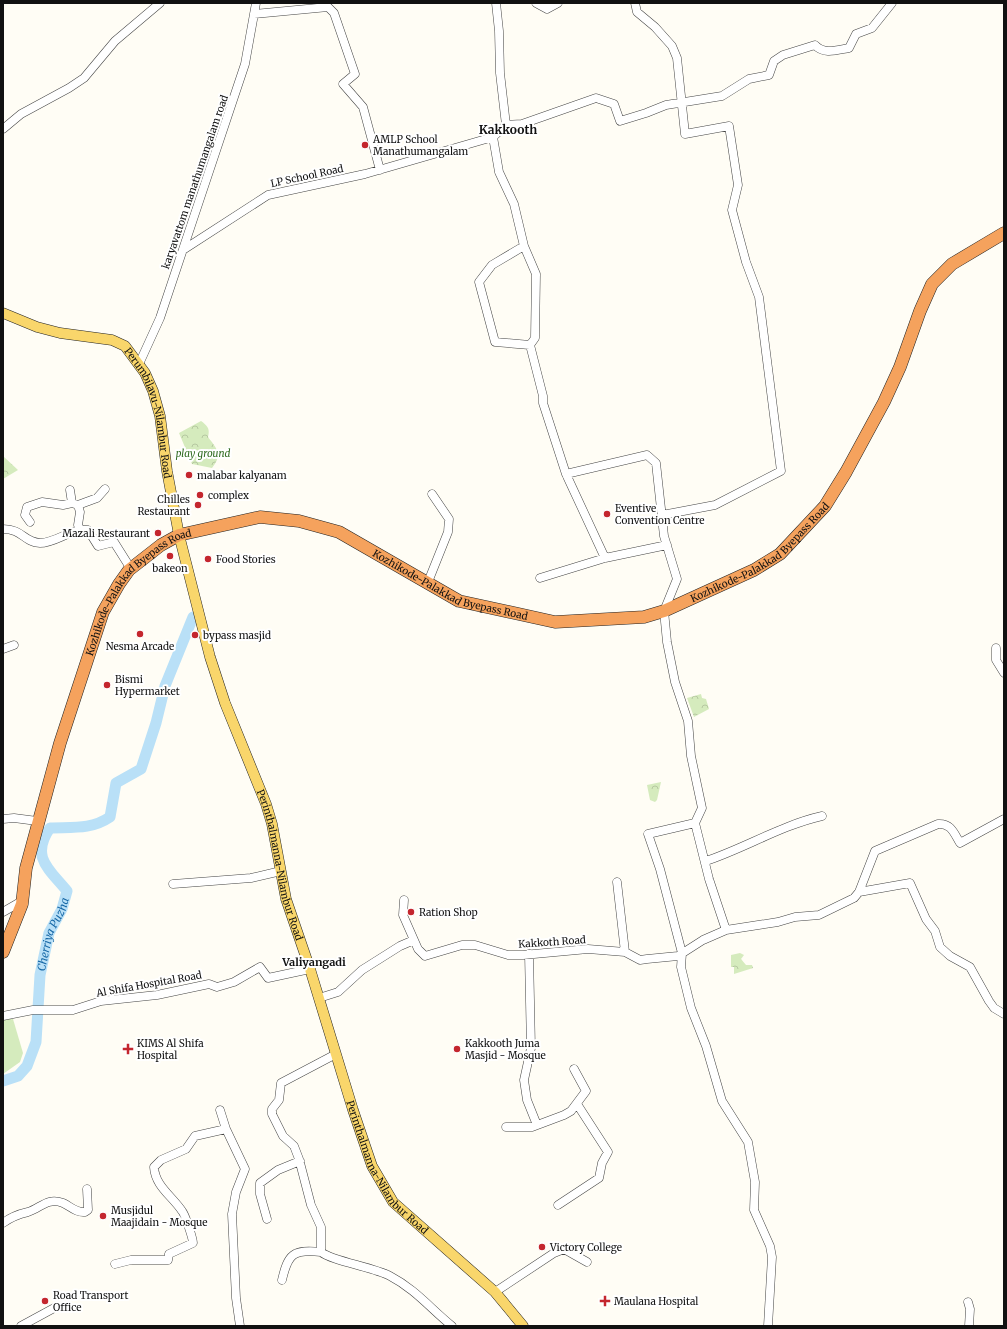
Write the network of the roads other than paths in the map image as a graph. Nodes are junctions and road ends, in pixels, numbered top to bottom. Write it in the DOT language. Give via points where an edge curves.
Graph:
graph roads {
  1 [pos="160,3"];
  2 [pos="256,3"];
  3 [pos="496,3"];
  4 [pos="536,3"];
  5 [pos="558,3"];
  6 [pos="636,3"];
  7 [pos="892,3"];
  8 [pos="254,14"];
  9 [pos="682,102"];
  10 [pos="506,125"];
  11 [pos="3,129"];
  12 [pos="493,137"];
  13 [pos="380,170"];
  14 [pos="1004,233"];
  15 [pos="524,246"];
  16 [pos="183,250"];
  17 [pos="3,313"];
  18 [pos="530,345"];
  19 [pos="139,364"];
  20 [pos="566,474"];
  21 [pos="105,489"];
  22 [pos="70,490"];
  23 [pos="432,494"];
  24 [pos="75,504"];
  25 [pos="662,515"];
  26 [pos="30,522"];
  27 [pos="3,529"];
  28 [pos="80,529"];
  29 [pos="180,535"];
  30 [pos="667,545"];
  31 [pos="605,558"];
  32 [pos="130,569"];
  33 [pos="540,578"];
  34 [pos="428,582"];
  35 [pos="664,611"];
  36 [pos="14,645"];
  37 [pos="996,648"];
  38 [pos="3,649"];
  39 [pos="1004,674"];
  40 [pos="822,816"];
  41 [pos="3,819"];
  42 [pos="1004,819"];
  43 [pos="37,821"];
  44 [pos="695,823"];
  45 [pos="706,861"];
  46 [pos="281,872"];
  47 [pos="617,882"];
  48 [pos="173,884"];
  49 [pos="859,892"];
  50 [pos="404,900"];
  51 [pos="22,901"];
  52 [pos="3,912"];
  53 [pos="7,930"];
  54 [pos="726,930"];
  55 [pos="414,940"];
  56 [pos="3,952"];
  57 [pos="625,952"];
  58 [pos="682,953"];
  59 [pos="529,954"];
  60 [pos="310,969"];
  61 [pos="320,998"];
  62 [pos="1004,1014"];
  63 [pos="3,1016"];
  64 [pos="336,1054"];
  65 [pos="574,1069"];
  66 [pos="577,1104"];
  67 [pos="220,1110"];
  68 [pos="537,1124"];
  69 [pos="506,1127"];
  70 [pos="226,1129"];
  71 [pos="300,1161"];
  72 [pos="86,1189"];
  73 [pos="558,1206"];
  74 [pos="267,1219"];
  75 [pos="3,1223"];
  76 [pos="321,1252"];
  77 [pos="587,1262"];
  78 [pos="116,1264"];
  79 [pos="282,1280"];
  80 [pos="495,1292"];
  81 [pos="968,1302"];
  82 [pos="56,1307"];
  83 [pos="21,1326"];
  84 [pos="240,1326"];
  85 [pos="452,1326"];
  86 [pos="523,1326"];
  87 [pos="768,1326"];
  88 [pos="969,1326"];
  1 -- 11 [label="street" via="115,41 84,78 22,114"];
  2 -- 8 [label="street, karyavattom manathumangalam road"];
  3 -- 10 [label="street"];
  4 -- 5 [label="street" via="547,9"];
  6 -- 9 [label="street" via="637,12 672,46 677,58"];
  7 -- 9 [label="street" via="872,28 856,34 849,48 828,52 819,50 815,45 801,49 774,61 769,75 749,79 722,96"];
  8 -- 13 [label="street" via="328,7 334,13 355,74 344,84 363,107"];
  8 -- 16 [label="street, karyavattom manathumangalam road" via="245,64"];
  9 -- 10 [label="street" via="620,121 614,104 596,98 522,124"];
  9 -- 25 [label="street" via="685,134 729,126 738,185 732,210 746,262 759,297 781,471 715,505"];
  10 -- 12 [label="street"];
  12 -- 13 [label="street, LP School Road"];
  12 -- 15 [label="street" via="499,172 514,204"];
  13 -- 16 [label="street, LP School Road" via="268,195"];
  14 -- 35 [label="highway, Kozhikode-Palakkad Byepass Road" via="952,264 932,284 887,395 846,472 824,506 780,554 754,570"];
  15 -- 18 [label="street" via="536,274 536,338"];
  15 -- 18 [label="street" via="492,264 479,282 495,342"];
  16 -- 19 [label="street, karyavattom manathumangalam road" via="160,318"];
  17 -- 19 [label="main road, Perumbilavu-Nilambur Road" via="37,328 112,340 125,346"];
  18 -- 20 [label="street" via="543,403"];
  19 -- 29 [label="main road, Perumbilavu-Nilambur Road" via="153,391 160,416 167,471"];
  20 -- 25 [label="street" via="647,455 656,463"];
  20 -- 31 [label="street"];
  21 -- 24 [label="street" via="96,498"];
  22 -- 24 [label="street"];
  23 -- 34 [label="street" via="449,519 448,532"];
  24 -- 26 [label="street" via="42,502 27,507 25,515"];
  24 -- 28 [label="street" via="80,512"];
  25 -- 30 [label="street"];
  27 -- 28 [label="street" via="17,530 31,542 42,543"];
  28 -- 32 [label="street" via="88,530 98,546 114,542"];
  29 -- 32 [label="highway, Kozhikode-Palakkad Byepass Road" via="161,545"];
  29 -- 34 [label="highway, Kozhikode-Palakkad Byepass Road" via="260,517 299,521 339,532"];
  29 -- 46 [label="main road, Perinthalmanna-Nilambur Road" via="210,657 225,704 266,804"];
  30 -- 31 [label="street"];
  30 -- 35 [label="street" via="677,578"];
  31 -- 33 [label="street"];
  32 -- 43 [label="highway, Kozhikode-Palakkad Byepass Road" via="110,599 96,632"];
  34 -- 35 [label="highway, Kozhikode-Palakkad Byepass Road" via="459,601 555,622 644,617"];
  35 -- 44 [label="street" via="667,642 675,682 688,721 702,808"];
  36 -- 38 [label="street"];
  37 -- 39 [label="street" via="996,660"];
  40 -- 45 [label="street"];
  41 -- 43 [label="street"];
  42 -- 49 [label="street" via="960,843 950,825 944,823 875,851"];
  43 -- 51 [label="highway, Kozhikode-Palakkad Byepass Road" via="26,868"];
  44 -- 45 [label="street"];
  44 -- 58 [label="street" via="648,834"];
  45 -- 54 [label="street" via="709,879"];
  46 -- 48 [label="street" via="251,878"];
  46 -- 60 [label="main road, Perinthalmanna-Nilambur Road" via="286,899"];
  47 -- 57 [label="street"];
  49 -- 54 [label="street, Kakkoth Road" via="854,898 819,915"];
  49 -- 62 [label="street" via="910,883 940,946 954,959 970,967 994,1008"];
  50 -- 55 [label="street, Kakkoth Road" via="403,914"];
  51 -- 52 [label="street"];
  51 -- 53 [label="highway, Kozhikode-Palakkad Byepass Road"];
  53 -- 56 [label="highway, Kozhikode-Palakkad Byepass Road"];
  54 -- 58 [label="street, Kakkoth Road"];
  55 -- 59 [label="street, Kakkoth Road" via="425,956 462,944 475,945 508,955"];
  55 -- 61 [label="street" via="362,970 338,992"];
  57 -- 58 [label="street, Kakkoth Road" via="640,960 678,956"];
  57 -- 59 [label="street, Kakkoth Road" via="573,949"];
  58 -- 87 [label="street" via="681,967 691,1008 706,1046 722,1101 748,1142 755,1182 754,1210 770,1246 772,1257"];
  59 -- 68 [label="street" via="531,1048 524,1080"];
  60 -- 61 [label="main road, Perinthalmanna-Nilambur Road"];
  60 -- 63 [label="street, Al Shifa Hospital Road" via="268,978 260,967 234,982 218,987 209,984 157,995 101,1001 73,1010 33,1010"];
  61 -- 64 [label="main road, Perinthalmanna-Nilambur Road"];
  64 -- 71 [label="street" via="281,1082 279,1100 272,1109 272,1114 283,1136 294,1146"];
  64 -- 80 [label="main road, Perinthalmanna-Nilambur Road" via="372,1166 388,1195"];
  65 -- 66 [label="street" via="586,1091"];
  66 -- 68 [label="street" via="564,1115"];
  66 -- 73 [label="street" via="608,1152 599,1178"];
  67 -- 70 [label="street"];
  68 -- 69 [label="street" via="532,1127"];
  70 -- 78 [label="street" via="195,1136 186,1149 161,1160 154,1167 154,1175 183,1212 193,1244 169,1254 168,1260 131,1260"];
  70 -- 84 [label="street" via="245,1169 236,1192 232,1214"];
  71 -- 74 [label="street" via="278,1170 260,1183 260,1194"];
  71 -- 76 [label="street" via="311,1204 321,1227"];
  72 -- 75 [label="street" via="88,1210 85,1212 61,1202 50,1201"];
  76 -- 79 [label="street" via="307,1251 290,1257"];
  76 -- 85 [label="street" via="392,1277 421,1296"];
  77 -- 80 [label="street" via="564,1249"];
  80 -- 86 [label="main road, Perinthalmanna-Nilambur Road"];
  81 -- 88 [label="street"];
  82 -- 83 [label="street"];
}
